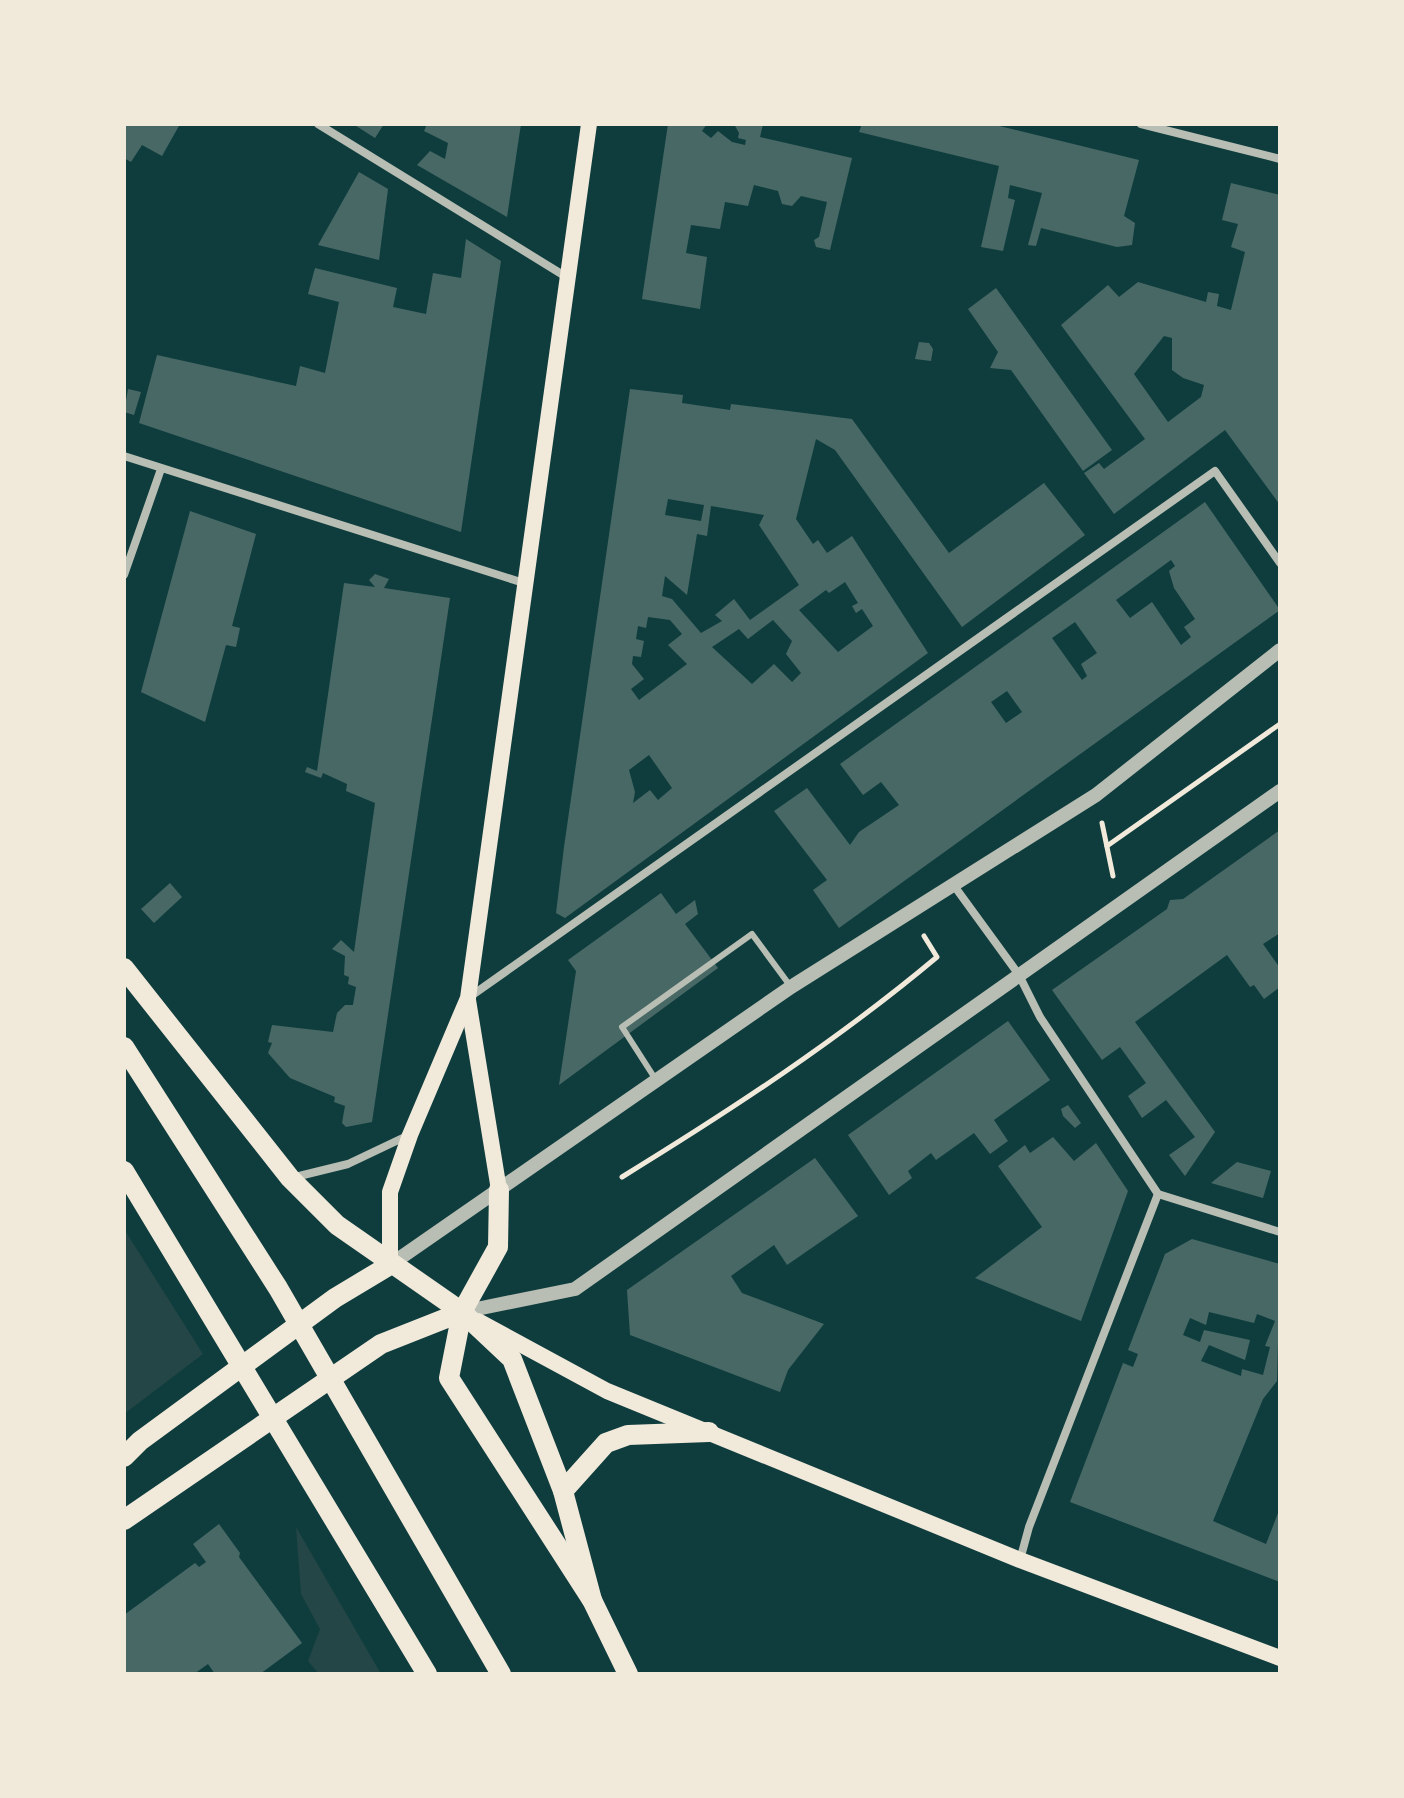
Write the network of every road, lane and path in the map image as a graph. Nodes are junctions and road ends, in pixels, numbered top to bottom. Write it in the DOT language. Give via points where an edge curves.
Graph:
graph roads {
  1 [pos="318,124"];
  2 [pos="589,124"];
  3 [pos="1141,124"];
  4 [pos="1189,124"];
  5 [pos="1186,135"];
  6 [pos="1280,159"];
  7 [pos="568,278"];
  8 [pos="124,456"];
  9 [pos="161,469"];
  10 [pos="1280,563"];
  11 [pos="124,575"];
  12 [pos="528,584"];
  13 [pos="1280,650"];
  14 [pos="1280,724"];
  15 [pos="1280,791"];
  16 [pos="1096,795"];
  17 [pos="1107,846"];
  18 [pos="955,887"];
  19 [pos="1119,905"];
  20 [pos="909,912"];
  21 [pos="124,968"];
  22 [pos="1019,975"];
  23 [pos="791,987"];
  24 [pos="468,998"];
  25 [pos="124,1047"];
  26 [pos="657,1080"];
  27 [pos="410,1135"];
  28 [pos="124,1171"];
  29 [pos="622,1177"];
  30 [pos="290,1178"];
  31 [pos="499,1190"];
  32 [pos="1158,1194"];
  33 [pos="1280,1232"];
  34 [pos="390,1265"];
  35 [pos="462,1312"];
  36 [pos="709,1432"];
  37 [pos="132,1446"];
  38 [pos="124,1457"];
  39 [pos="563,1491"];
  40 [pos="124,1520"];
  41 [pos="1020,1560"];
  42 [pos="592,1600"];
  43 [pos="1280,1658"];
  44 [pos="427,1674"];
  45 [pos="501,1674"];
  46 [pos="628,1674"];
  1 -- 7 [label="street"];
  2 -- 7 [label="main road"];
  3 -- 5 [label="street"];
  4 -- 5 [label="street"];
  5 -- 6 [label="street"];
  7 -- 12 [label="main road"];
  8 -- 9 [label="street"];
  9 -- 11 [label="street"];
  9 -- 12 [label="street"];
  10 -- 24 [label="street" via="1215,471"];
  12 -- 24 [label="main road"];
  13 -- 16 [label="street"];
  14 -- 17 [label="path"];
  15 -- 19 [label="street"];
  16 -- 17 [label="path"];
  16 -- 18 [label="street"];
  17 -- 19 [label="path"];
  18 -- 20 [label="street"];
  18 -- 22 [label="street"];
  19 -- 22 [label="street"];
  20 -- 23 [label="street"];
  20 -- 29 [label="path" via="937,957 756,1095"];
  21 -- 30 [label="main road"];
  22 -- 32 [label="street" via="1040,1017"];
  22 -- 35 [label="street" via="575,1289"];
  23 -- 26 [label="street"];
  23 -- 26 [label="lane" via="752,934 622,1027"];
  24 -- 27 [label="main road"];
  24 -- 31 [label="main road"];
  25 -- 45 [label="main road" via="278,1288"];
  26 -- 31 [label="street"];
  27 -- 30 [label="street" via="348,1164"];
  27 -- 34 [label="main road" via="390,1192"];
  28 -- 44 [label="main road"];
  30 -- 34 [label="main road" via="337,1225"];
  31 -- 34 [label="street"];
  31 -- 35 [label="main road" via="498,1247"];
  32 -- 33 [label="street"];
  32 -- 41 [label="street"];
  34 -- 35 [label="main road"];
  34 -- 37 [label="main road" via="335,1298"];
  35 -- 36 [label="main road" via="607,1391"];
  35 -- 39 [label="main road" via="512,1359"];
  35 -- 40 [label="main road" via="381,1344"];
  35 -- 42 [label="main road" via="449,1378"];
  36 -- 39 [label="main road" via="628,1435 606,1443"];
  36 -- 41 [label="main road"];
  37 -- 38 [label="main road"];
  39 -- 42 [label="main road"];
  41 -- 43 [label="main road"];
  42 -- 46 [label="main road"];
}
